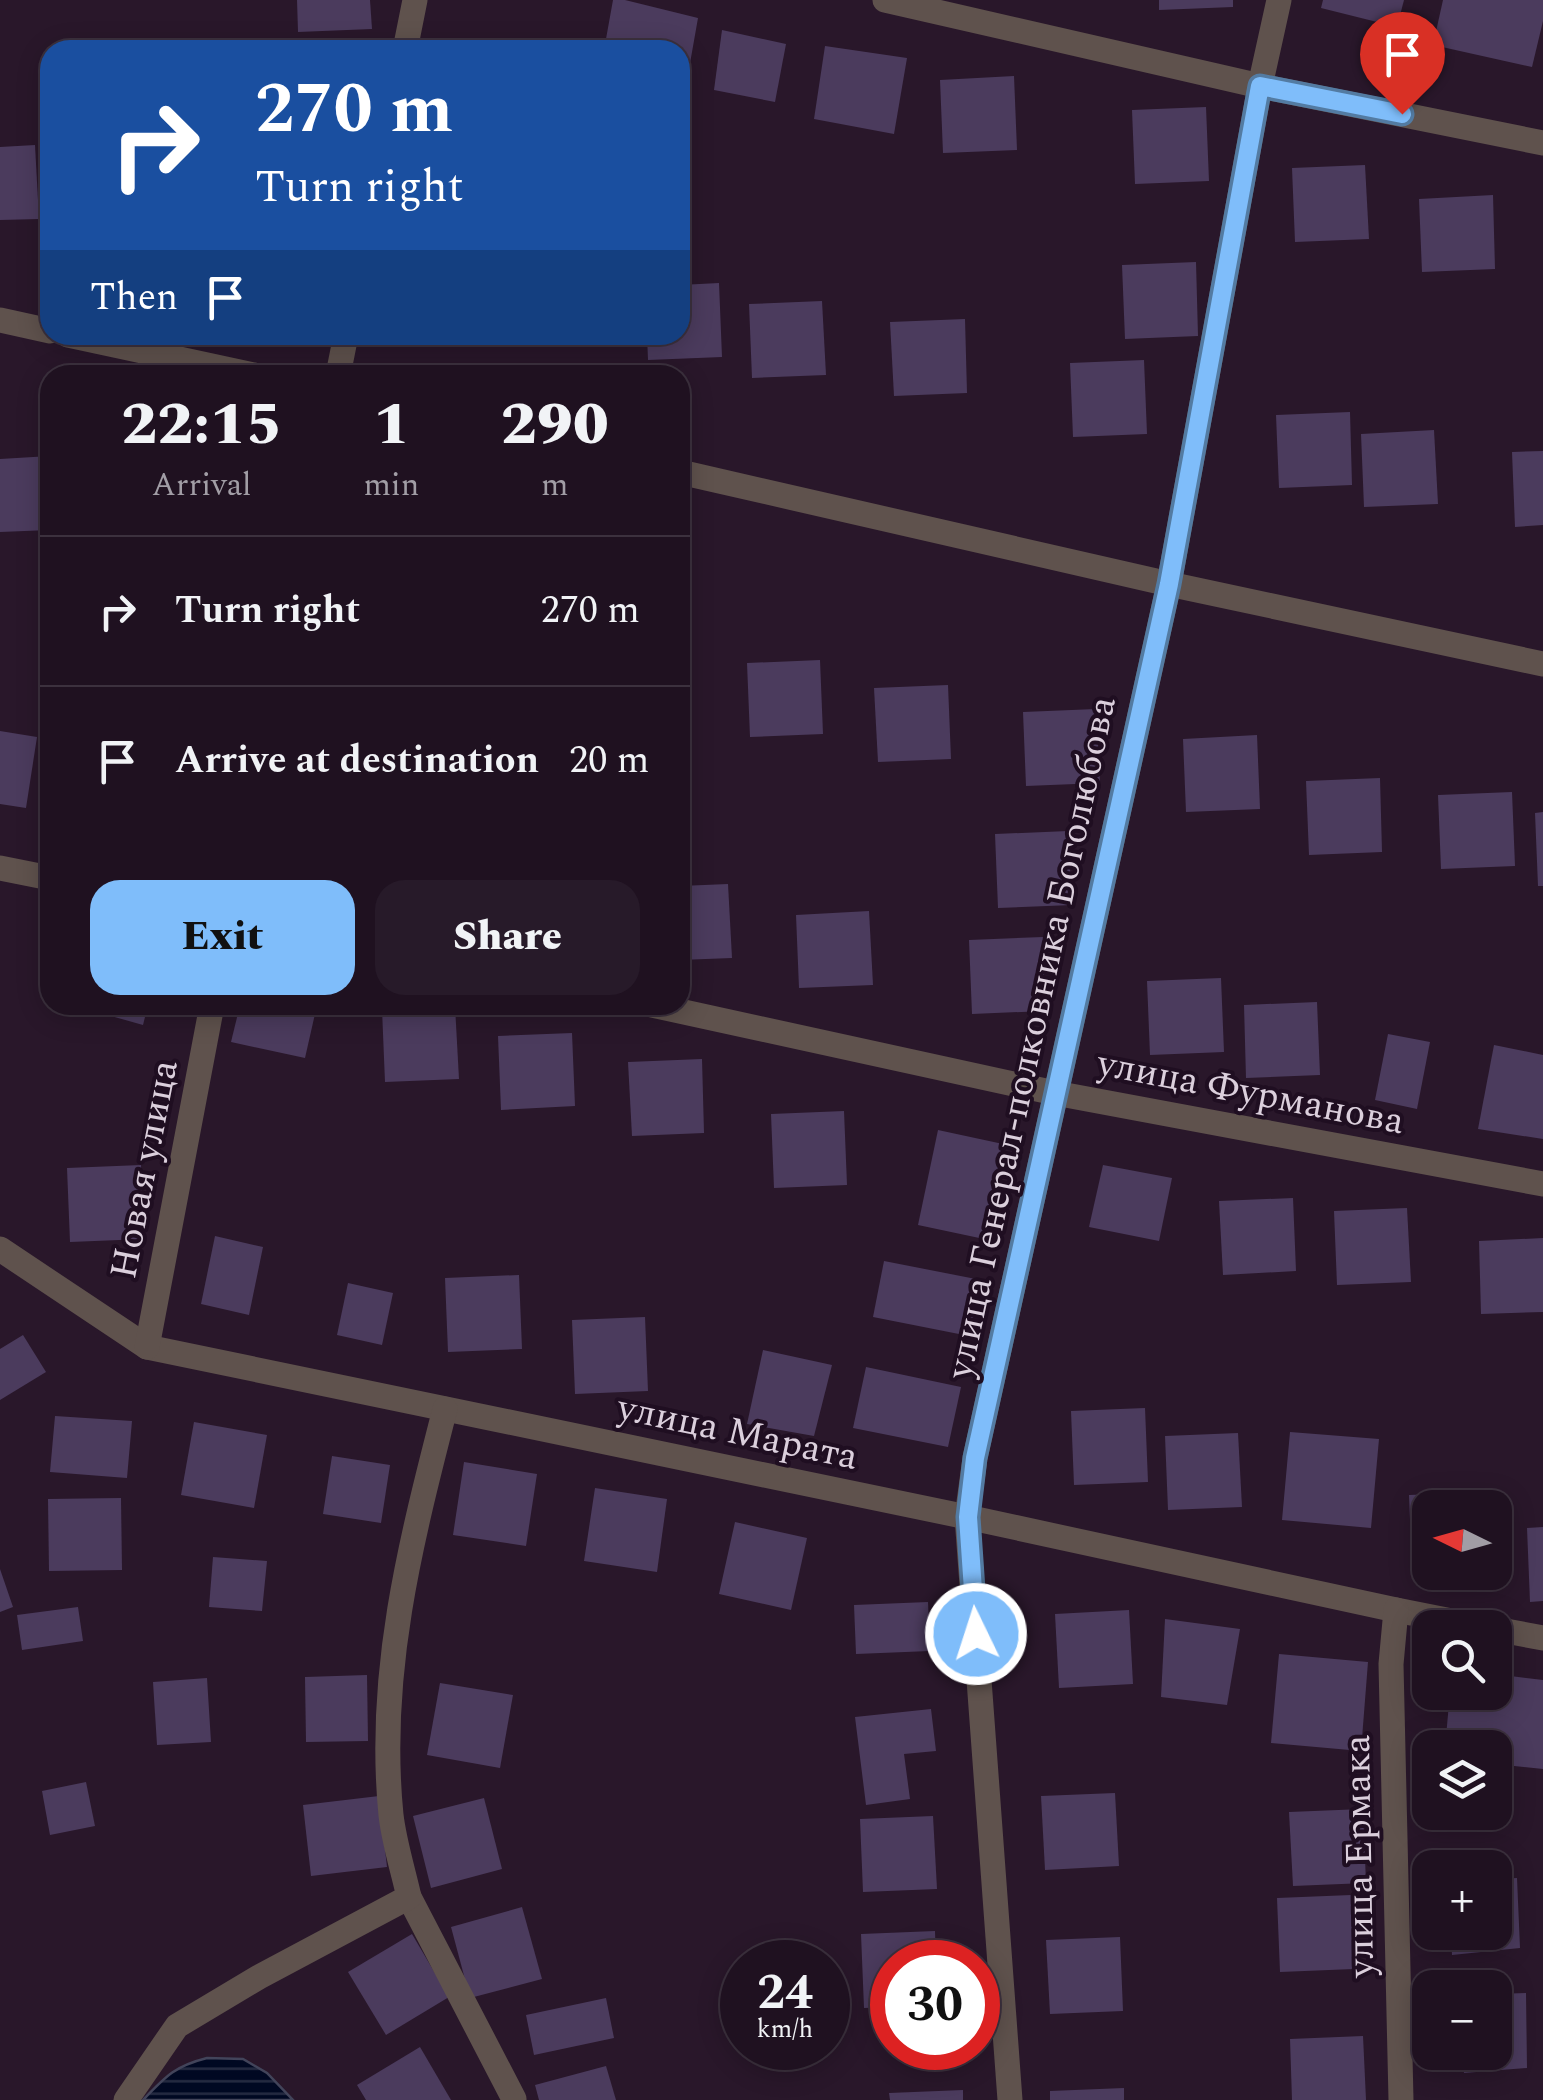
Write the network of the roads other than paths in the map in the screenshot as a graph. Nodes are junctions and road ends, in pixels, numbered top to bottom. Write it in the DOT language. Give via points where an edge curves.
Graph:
graph roads {
  1 [pos="416,0"];
  2 [pos="885,0"];
  3 [pos="1279,0"];
  4 [pos="407,40"];
  5 [pos="1260,86"];
  6 [pos="1543,143"];
  7 [pos="0,320"];
  8 [pos="40,329"];
  9 [pos="114,345"];
  10 [pos="208,365"];
  11 [pos="690,474"];
  12 [pos="1169,584"];
  13 [pos="1543,664"];
  14 [pos="0,868"];
  15 [pos="40,876"];
  16 [pos="690,1013"];
  17 [pos="210,1015"];
  18 [pos="1056,1093"];
  19 [pos="1543,1184"];
  20 [pos="0,1249"];
  21 [pos="146,1347"];
  22 [pos="445,1410"];
  23 [pos="968,1517"];
  24 [pos="1396,1610"];
  25 [pos="1412,1613"];
  26 [pos="1512,1632"];
  27 [pos="1543,1638"];
  28 [pos="409,1897"];
  29 [pos="514,2099"];
  30 [pos="126,2100"];
  31 [pos="1010,2100"];
  32 [pos="1401,2100"];
  1 -- 4 [label="street"];
  2 -- 5 [label="street"];
  3 -- 5 [label="street, улица Генерал-полковника Боголюбова"];
  5 -- 6 [label="street"];
  5 -- 12 [label="street, улица Генерал-полковника Боголюбова"];
  7 -- 8 [label="street"];
  9 -- 10 [label="street"];
  11 -- 12 [label="street"];
  12 -- 13 [label="street"];
  12 -- 18 [label="street, улица Генерал-полковника Боголюбова"];
  14 -- 15 [label="street"];
  16 -- 18 [label="street, улица Фурманова"];
  17 -- 21 [label="street, Новая улица"];
  18 -- 19 [label="street, улица Фурманова"];
  18 -- 23 [label="street, улица Генерал-полковника Боголюбова" via="975,1458"];
  20 -- 21 [label="street, улица Марата"];
  21 -- 22 [label="street, улица Марата"];
  22 -- 23 [label="street, улица Марата"];
  22 -- 28 [label="street" via="410,1546 386,1739 392,1819"];
  23 -- 24 [label="street, улица Марата"];
  23 -- 31 [label="street, улица Генерал-полковника Боголюбова"];
  24 -- 25 [label="street, улица Марата"];
  24 -- 32 [label="street, улица Ермака" via="1391,1664"];
  26 -- 27 [label="street"];
  28 -- 29 [label="street"];
  28 -- 30 [label="street" via="177,2026"];
}
